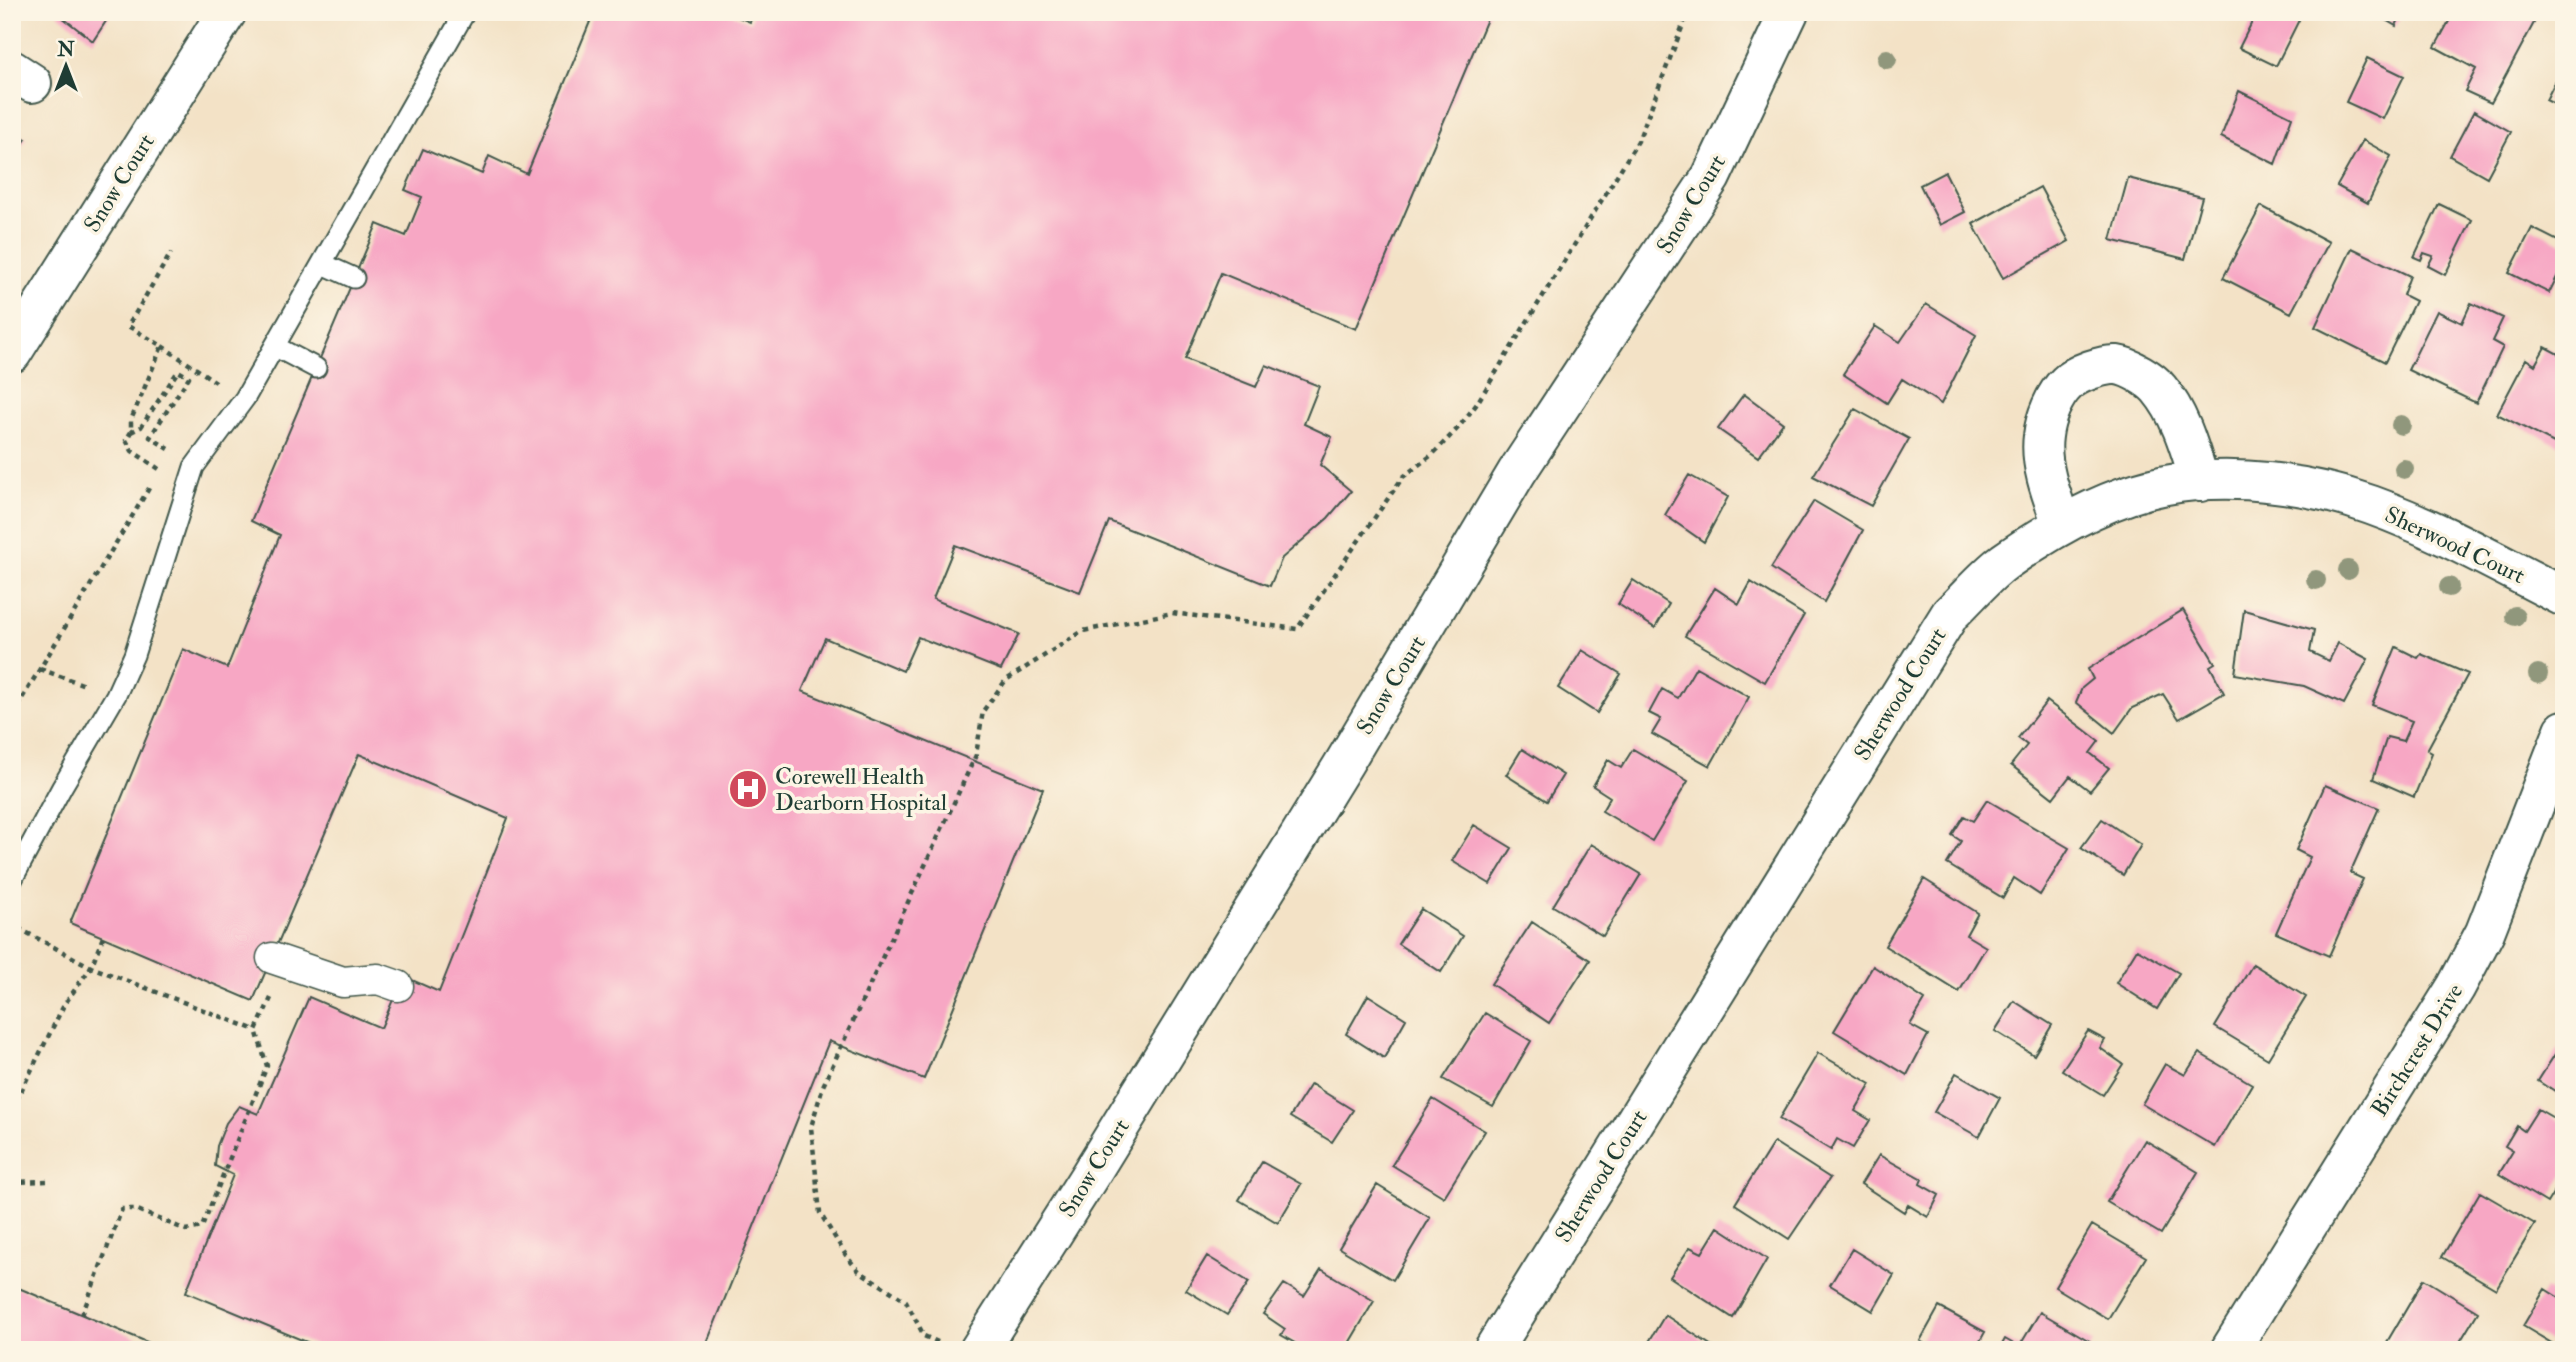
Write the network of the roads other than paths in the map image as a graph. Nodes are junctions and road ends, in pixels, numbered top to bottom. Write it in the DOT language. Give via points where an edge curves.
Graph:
graph roads {
  1 [pos="227,12"];
  2 [pos="465,12"];
  3 [pos="1788,12"];
  4 [pos="323,264"];
  5 [pos="354,278"];
  6 [pos="276,347"];
  7 [pos="12,353"];
  8 [pos="316,368"];
  9 [pos="2200,482"];
  10 [pos="2062,524"];
  11 [pos="2564,597"];
  12 [pos="2564,730"];
  13 [pos="12,880"];
  14 [pos="280,960"];
  15 [pos="398,986"];
  16 [pos="979,1350"];
  17 [pos="1493,1350"];
  18 [pos="2230,1350"];
  1 -- 7 [label="street, Snow Court"];
  2 -- 4 [label="lane"];
  3 -- 16 [label="street, Snow Court" via="1711,177 1517,472 1351,752"];
  4 -- 5 [label="lane"];
  4 -- 6 [label="lane"];
  6 -- 8 [label="lane"];
  6 -- 13 [label="lane" via="194,467 134,654 116,695"];
  9 -- 10 [label="street, Sherwood Court" via="2127,496"];
  9 -- 10 [label="street" via="2175,412 2158,387 2117,365 2089,370 2068,382 2053,402 2043,436 2046,479"];
  9 -- 11 [label="street, Sherwood Court" via="2285,485 2371,505"];
  10 -- 17 [label="street, Sherwood Court" via="2001,564 1950,614"];
  12 -- 18 [label="street, Birchcrest Drive" via="2485,932 2456,987"];
  14 -- 15 [label="street" via="343,982 378,979"];
}
